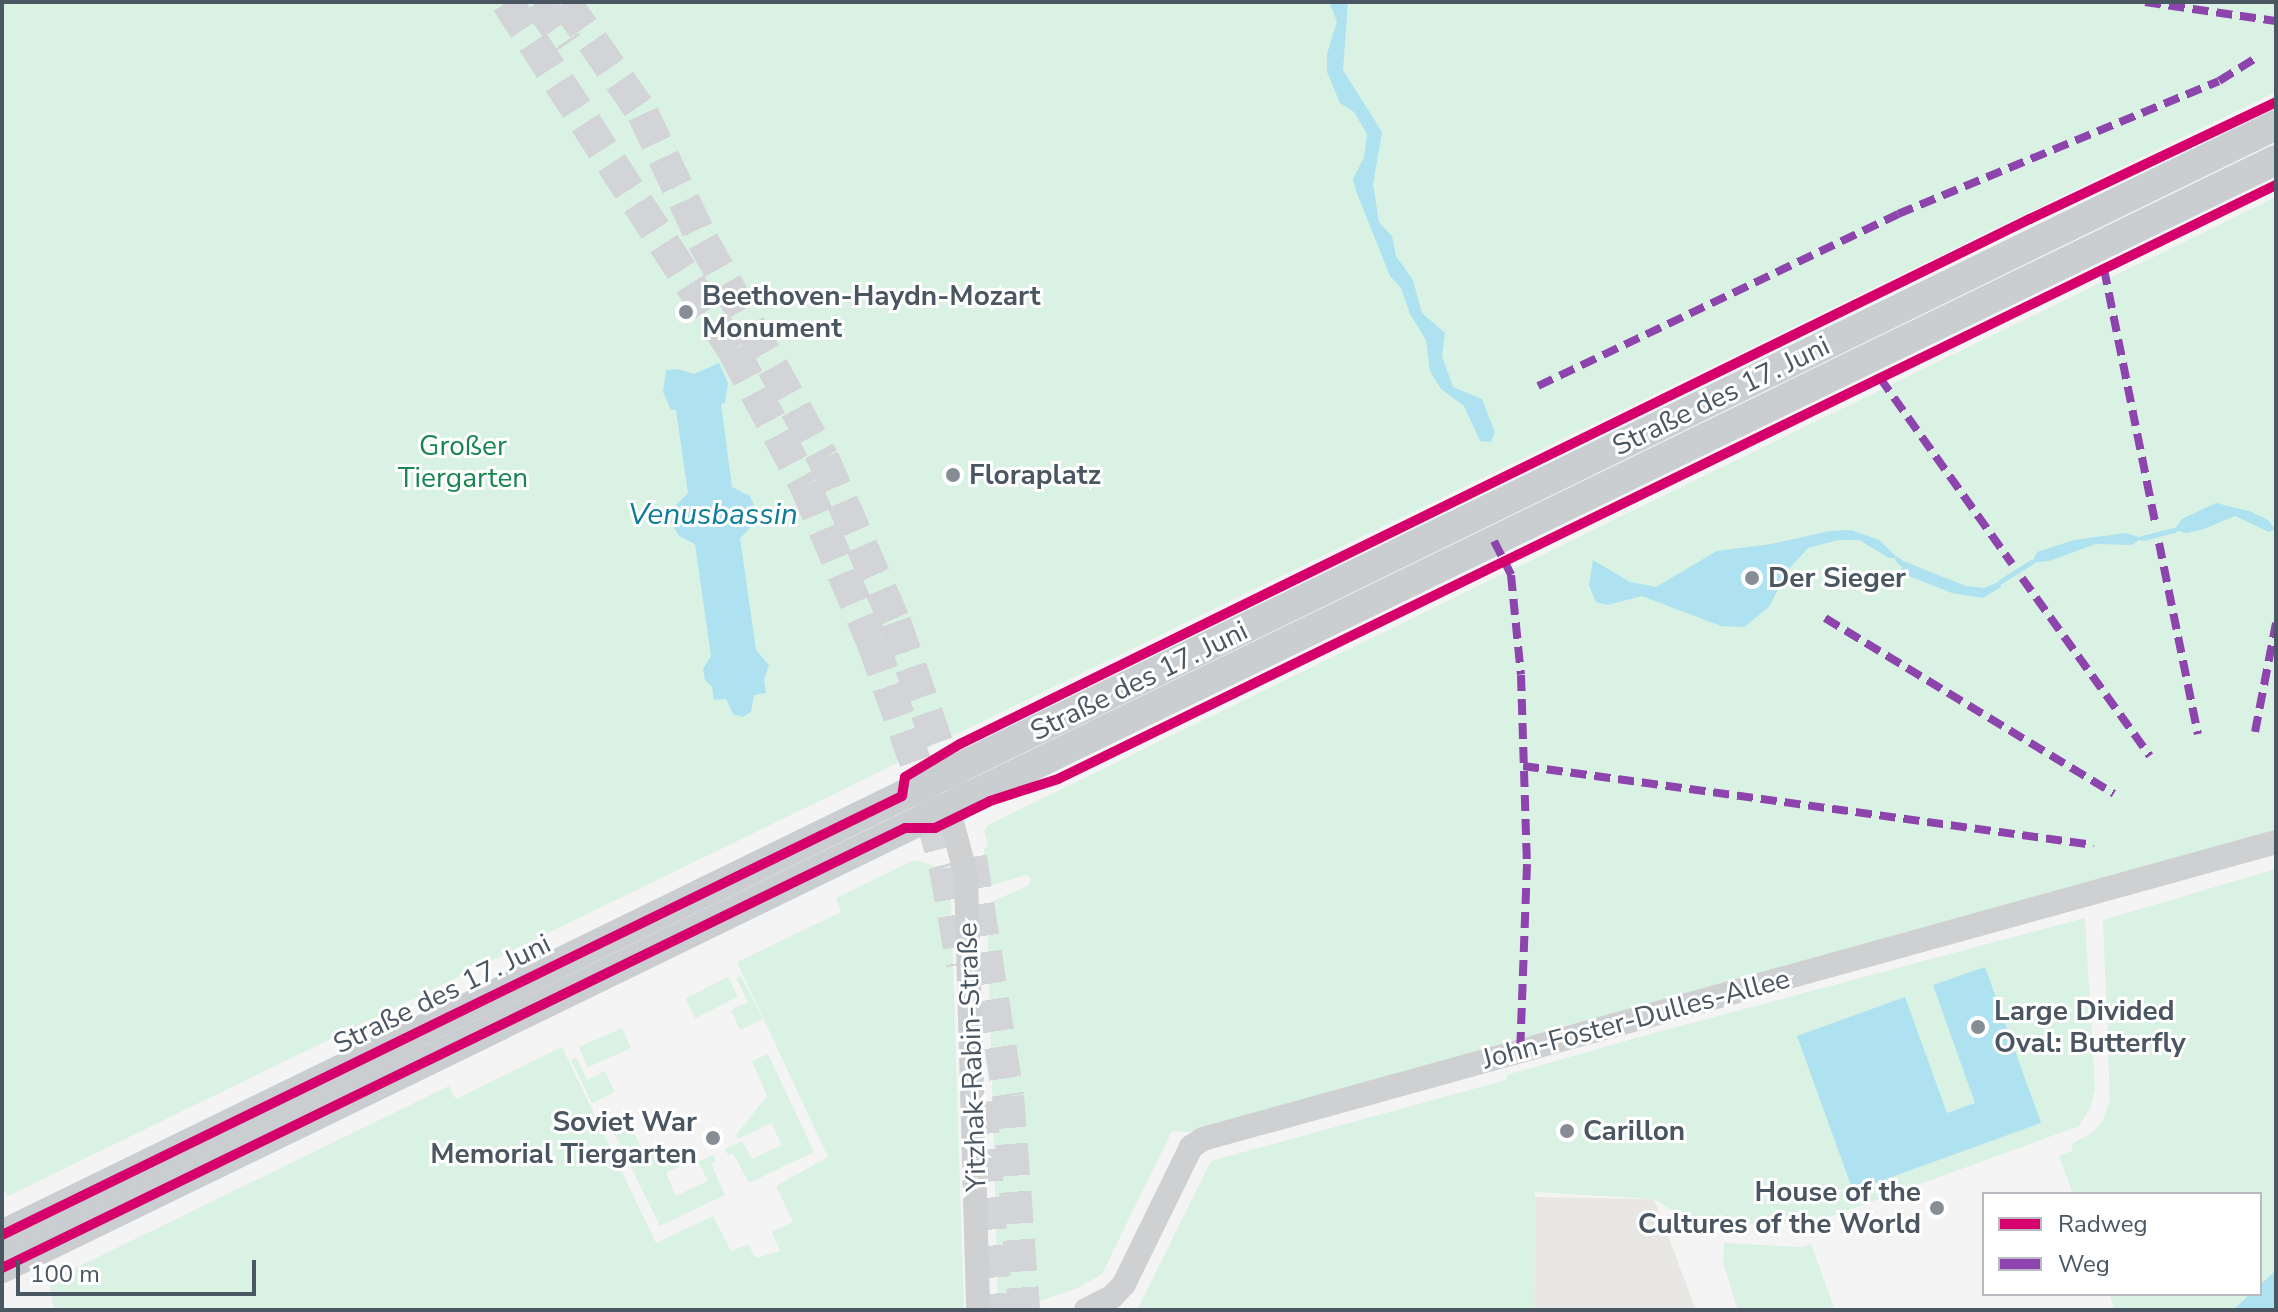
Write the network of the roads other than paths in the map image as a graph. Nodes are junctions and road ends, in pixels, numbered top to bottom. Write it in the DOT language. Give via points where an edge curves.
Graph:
graph roads {
  1 [pos="2276,125"];
  2 [pos="2276,160"];
  3 [pos="948,807"];
  4 [pos="2276,842"];
  5 [pos="2,1235"];
  6 [pos="2,1268"];
  7 [pos="978,1310"];
  8 [pos="1086,1310"];
  1 -- 5 [label="main road, Straße des 17. Juni"];
  2 -- 3 [label="main road, Straße des 17. Juni"];
  3 -- 6 [label="main road, Straße des 17. Juni"];
  3 -- 7 [label="street, Yitzhak-Rabin-Straße" via="966,875"];
  4 -- 8 [label="street, John-Foster-Dulles-Allee" via="1203,1139 1191,1147 1124,1284"];
}
